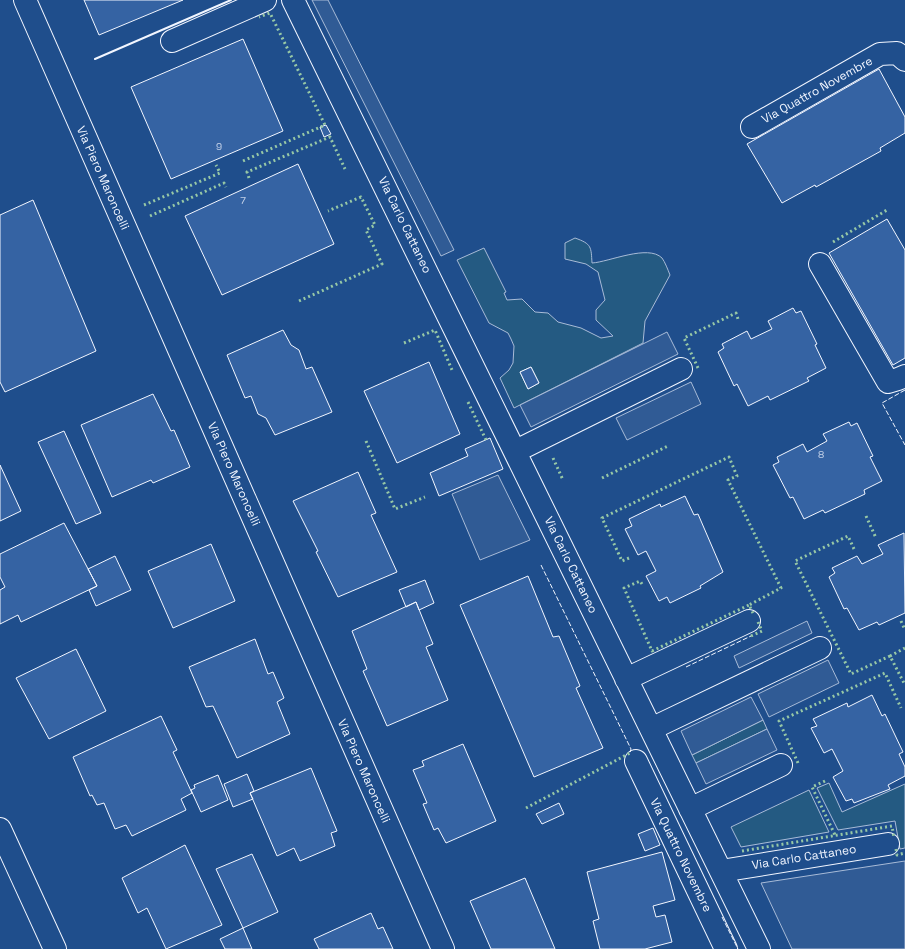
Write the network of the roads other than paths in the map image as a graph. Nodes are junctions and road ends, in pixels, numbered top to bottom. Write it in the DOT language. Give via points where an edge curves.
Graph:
graph roads {
  1 [pos="25,0"];
  2 [pos="265,0"];
  3 [pos="293,0"];
  4 [pos="172,40"];
  5 [pos="905,60"];
  6 [pos="752,127"];
  7 [pos="820,264"];
  8 [pos="681,369"];
  9 [pos="905,376"];
  10 [pos="516,451"];
  11 [pos="749,621"];
  12 [pos="820,648"];
  13 [pos="626,679"];
  14 [pos="651,729"];
  15 [pos="636,761"];
  16 [pos="781,765"];
  17 [pos="690,809"];
  18 [pos="0,829"];
  19 [pos="888,844"];
  20 [pos="721,871"];
  21 [pos="55,949"];
  22 [pos="443,949"];
  23 [pos="726,949"];
  24 [pos="759,949"];
  1 -- 22 [label="street, Via Piero Maroncelli"];
  2 -- 4 [label="street"];
  3 -- 10 [label="street, Via Carlo Cattaneo"];
  5 -- 6 [label="street, Via Quattro Novembre" via="897,53 880,54"];
  7 -- 9 [label="street" via="888,382"];
  8 -- 10 [label="street"];
  10 -- 13 [label="street, Via Carlo Cattaneo"];
  11 -- 13 [label="street"];
  12 -- 14 [label="street"];
  13 -- 14 [label="street, Via Carlo Cattaneo"];
  14 -- 17 [label="street, Via Carlo Cattaneo"];
  15 -- 23 [label="street, Via Quattro Novembre"];
  16 -- 17 [label="street"];
  17 -- 20 [label="street, Via Carlo Cattaneo"];
  18 -- 21 [label="street"];
  19 -- 20 [label="street, Via Carlo Cattaneo"];
  20 -- 24 [label="street, Via Carlo Cattaneo"];
}
